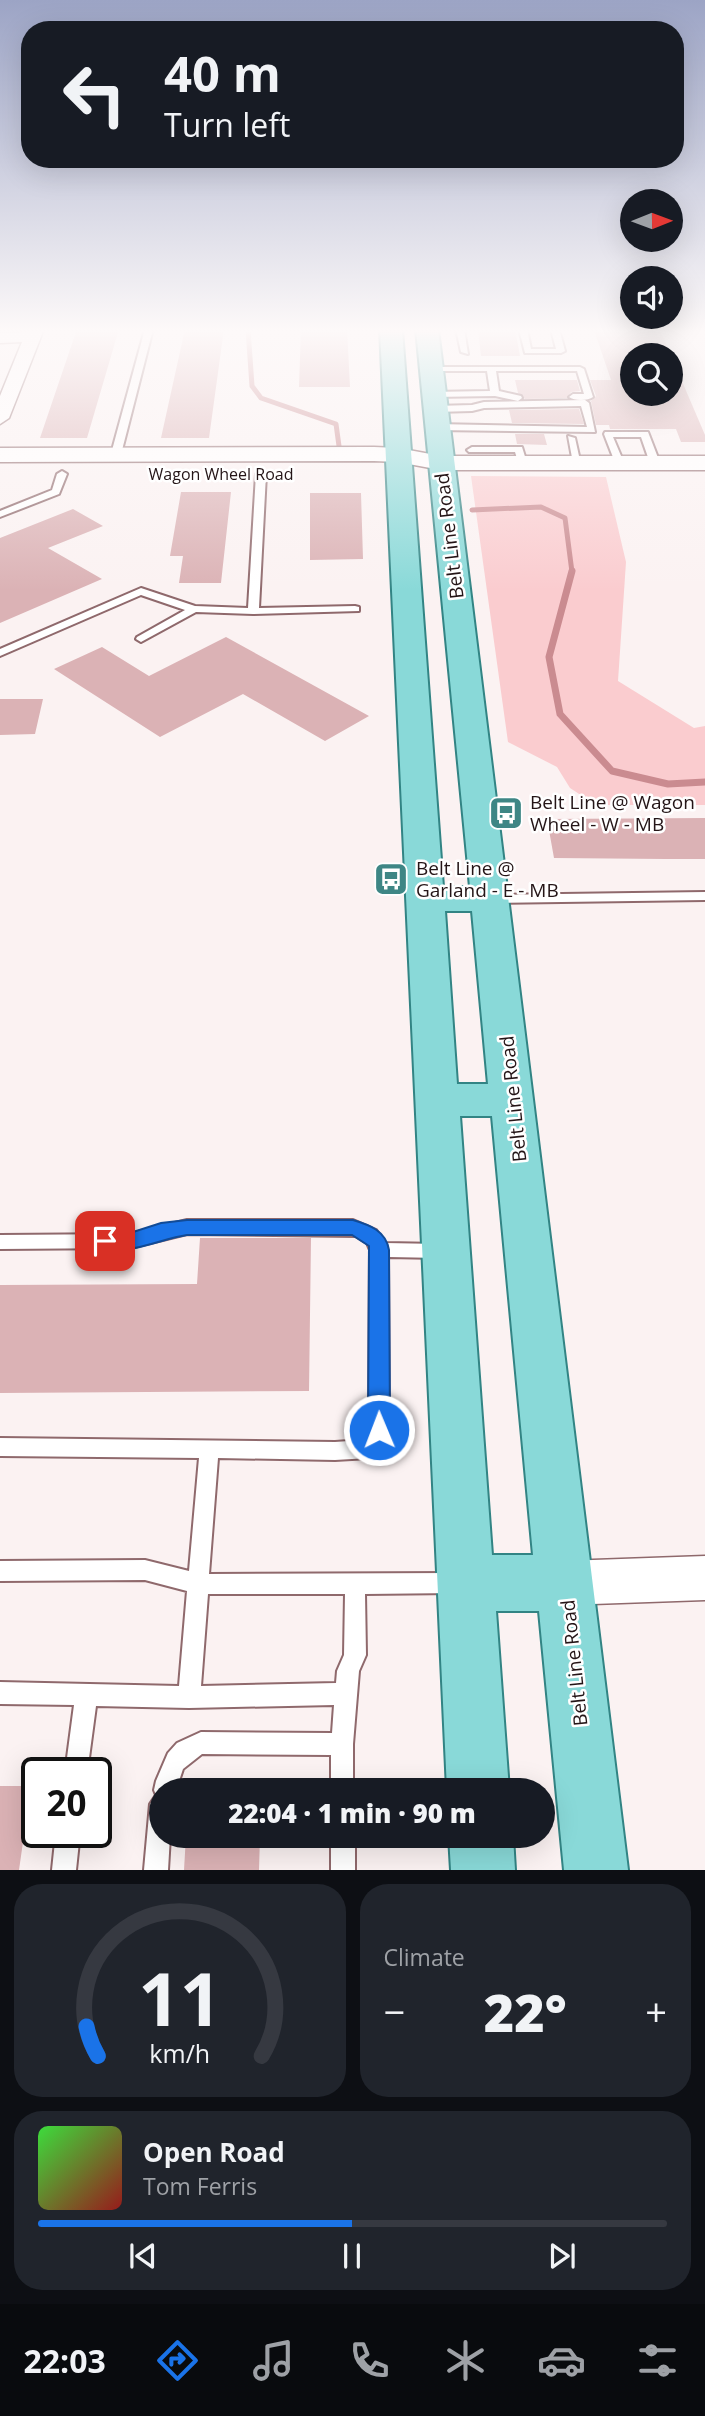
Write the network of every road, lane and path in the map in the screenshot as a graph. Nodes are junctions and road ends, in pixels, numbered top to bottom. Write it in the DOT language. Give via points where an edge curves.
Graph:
graph roads {
  1 [pos="126,416"];
  2 [pos="396,416"];
  3 [pos="438,416"];
  4 [pos="484,416"];
  5 [pos="588,416"];
  6 [pos="592,430"];
  7 [pos="608,434"];
  8 [pos="571,438"];
  9 [pos="116,454"];
  10 [pos="0,455"];
  11 [pos="456,456"];
  12 [pos="522,463"];
  13 [pos="578,463"];
  14 [pos="619,463"];
  15 [pos="655,463"];
  16 [pos="705,463"];
  17 [pos="262,464"];
  18 [pos="399,464"];
  19 [pos="62,474"];
  20 [pos="0,475"];
  21 [pos="0,514"];
  22 [pos="194,609"];
  23 [pos="355,609"];
  24 [pos="253,611"];
  25 [pos="141,639"];
  26 [pos="0,653"];
  27 [pos="705,896"];
  28 [pos="426,899"];
  29 [pos="491,899"];
  30 [pos="439,1100"];
  31 [pos="513,1100"];
  32 [pos="0,1242"];
  33 [pos="379,1250"];
  34 [pos="448,1251"];
  35 [pos="0,1447"];
  36 [pos="209,1450"];
  37 [pos="0,1571"];
  38 [pos="705,1578"];
  39 [pos="468,1583"];
  40 [pos="565,1583"];
  41 [pos="200,1584"];
  42 [pos="355,1584"];
  43 [pos="0,1693"];
  44 [pos="345,1694"];
  45 [pos="86,1695"];
  46 [pos="189,1697"];
  47 [pos="342,1744"];
  48 [pos="78,1757"];
  49 [pos="168,1778"];
  50 [pos="342,1778"];
  51 [pos="477,1778"];
  52 [pos="66,1848"];
  53 [pos="158,1848"];
  54 [pos="343,1848"];
  55 [pos="482,1848"];
  56 [pos="64,1870"];
  57 [pos="156,1870"];
  58 [pos="343,1870"];
  59 [pos="483,1870"];
  60 [pos="596,1870"];
  1 -- 9 [label="lane"];
  2 -- 18 [label="main road"];
  3 -- 11 [label="main road, Belt Line Road"];
  4 -- 6 [label="lane"];
  5 -- 6 [label="lane"];
  6 -- 7 [label="lane"];
  7 -- 14 [label="lane"];
  7 -- 15 [label="lane" via="645,434"];
  8 -- 13 [label="lane"];
  9 -- 10 [label="street, Wagon Wheel Road"];
  9 -- 17 [label="street, Wagon Wheel Road"];
  11 -- 12 [label="street, Wagon Wheel Road"];
  11 -- 12 [label="lane" via="519,449"];
  11 -- 18 [label="street, Wagon Wheel Road"];
  11 -- 29 [label="main road, Belt Line Road"];
  12 -- 13 [label="street, Wagon Wheel Road"];
  13 -- 14 [label="street, Wagon Wheel Road"];
  14 -- 15 [label="street, Wagon Wheel Road"];
  15 -- 16 [label="street, Wagon Wheel Road"];
  17 -- 18 [label="street, Wagon Wheel Road"];
  17 -- 19 [label="street, Wagon Wheel Road"];
  17 -- 24 [label="lane"];
  18 -- 28 [label="main road"];
  19 -- 20 [label="street, Wagon Wheel Road"];
  19 -- 21 [label="lane" via="56,492"];
  22 -- 24 [label="lane"];
  22 -- 25 [label="lane"];
  22 -- 26 [label="lane" via="141,592"];
  23 -- 24 [label="lane"];
  27 -- 29 [label="lane"];
  28 -- 29 [label="main road"];
  28 -- 30 [label="main road"];
  29 -- 31 [label="main road, Belt Line Road"];
  30 -- 31 [label="main road"];
  30 -- 34 [label="main road"];
  31 -- 40 [label="main road, Belt Line Road"];
  32 -- 33 [label="lane" via="130,1241 187,1227 353,1227 369,1234"];
  33 -- 34 [label="lane"];
  33 -- 36 [label="lane" via="379,1430 369,1449"];
  34 -- 39 [label="main road"];
  35 -- 36 [label="lane"];
  36 -- 41 [label="lane"];
  37 -- 41 [label="lane" via="145,1570"];
  38 -- 40 [label="street"];
  39 -- 40 [label="main road"];
  39 -- 42 [label="lane"];
  39 -- 51 [label="main road"];
  40 -- 60 [label="main road, Belt Line Road"];
  41 -- 42 [label="lane"];
  41 -- 46 [label="lane"];
  42 -- 44 [label="lane" via="355,1656"];
  43 -- 45 [label="lane"];
  44 -- 46 [label="lane"];
  44 -- 47 [label="lane"];
  45 -- 46 [label="lane"];
  45 -- 48 [label="lane"];
  47 -- 49 [label="lane" via="201,1743 184,1749"];
  47 -- 50 [label="lane"];
  52 -- 56 [label="lane"];
  53 -- 57 [label="lane"];
  54 -- 58 [label="lane"];
  55 -- 59 [label="main road"];
}
